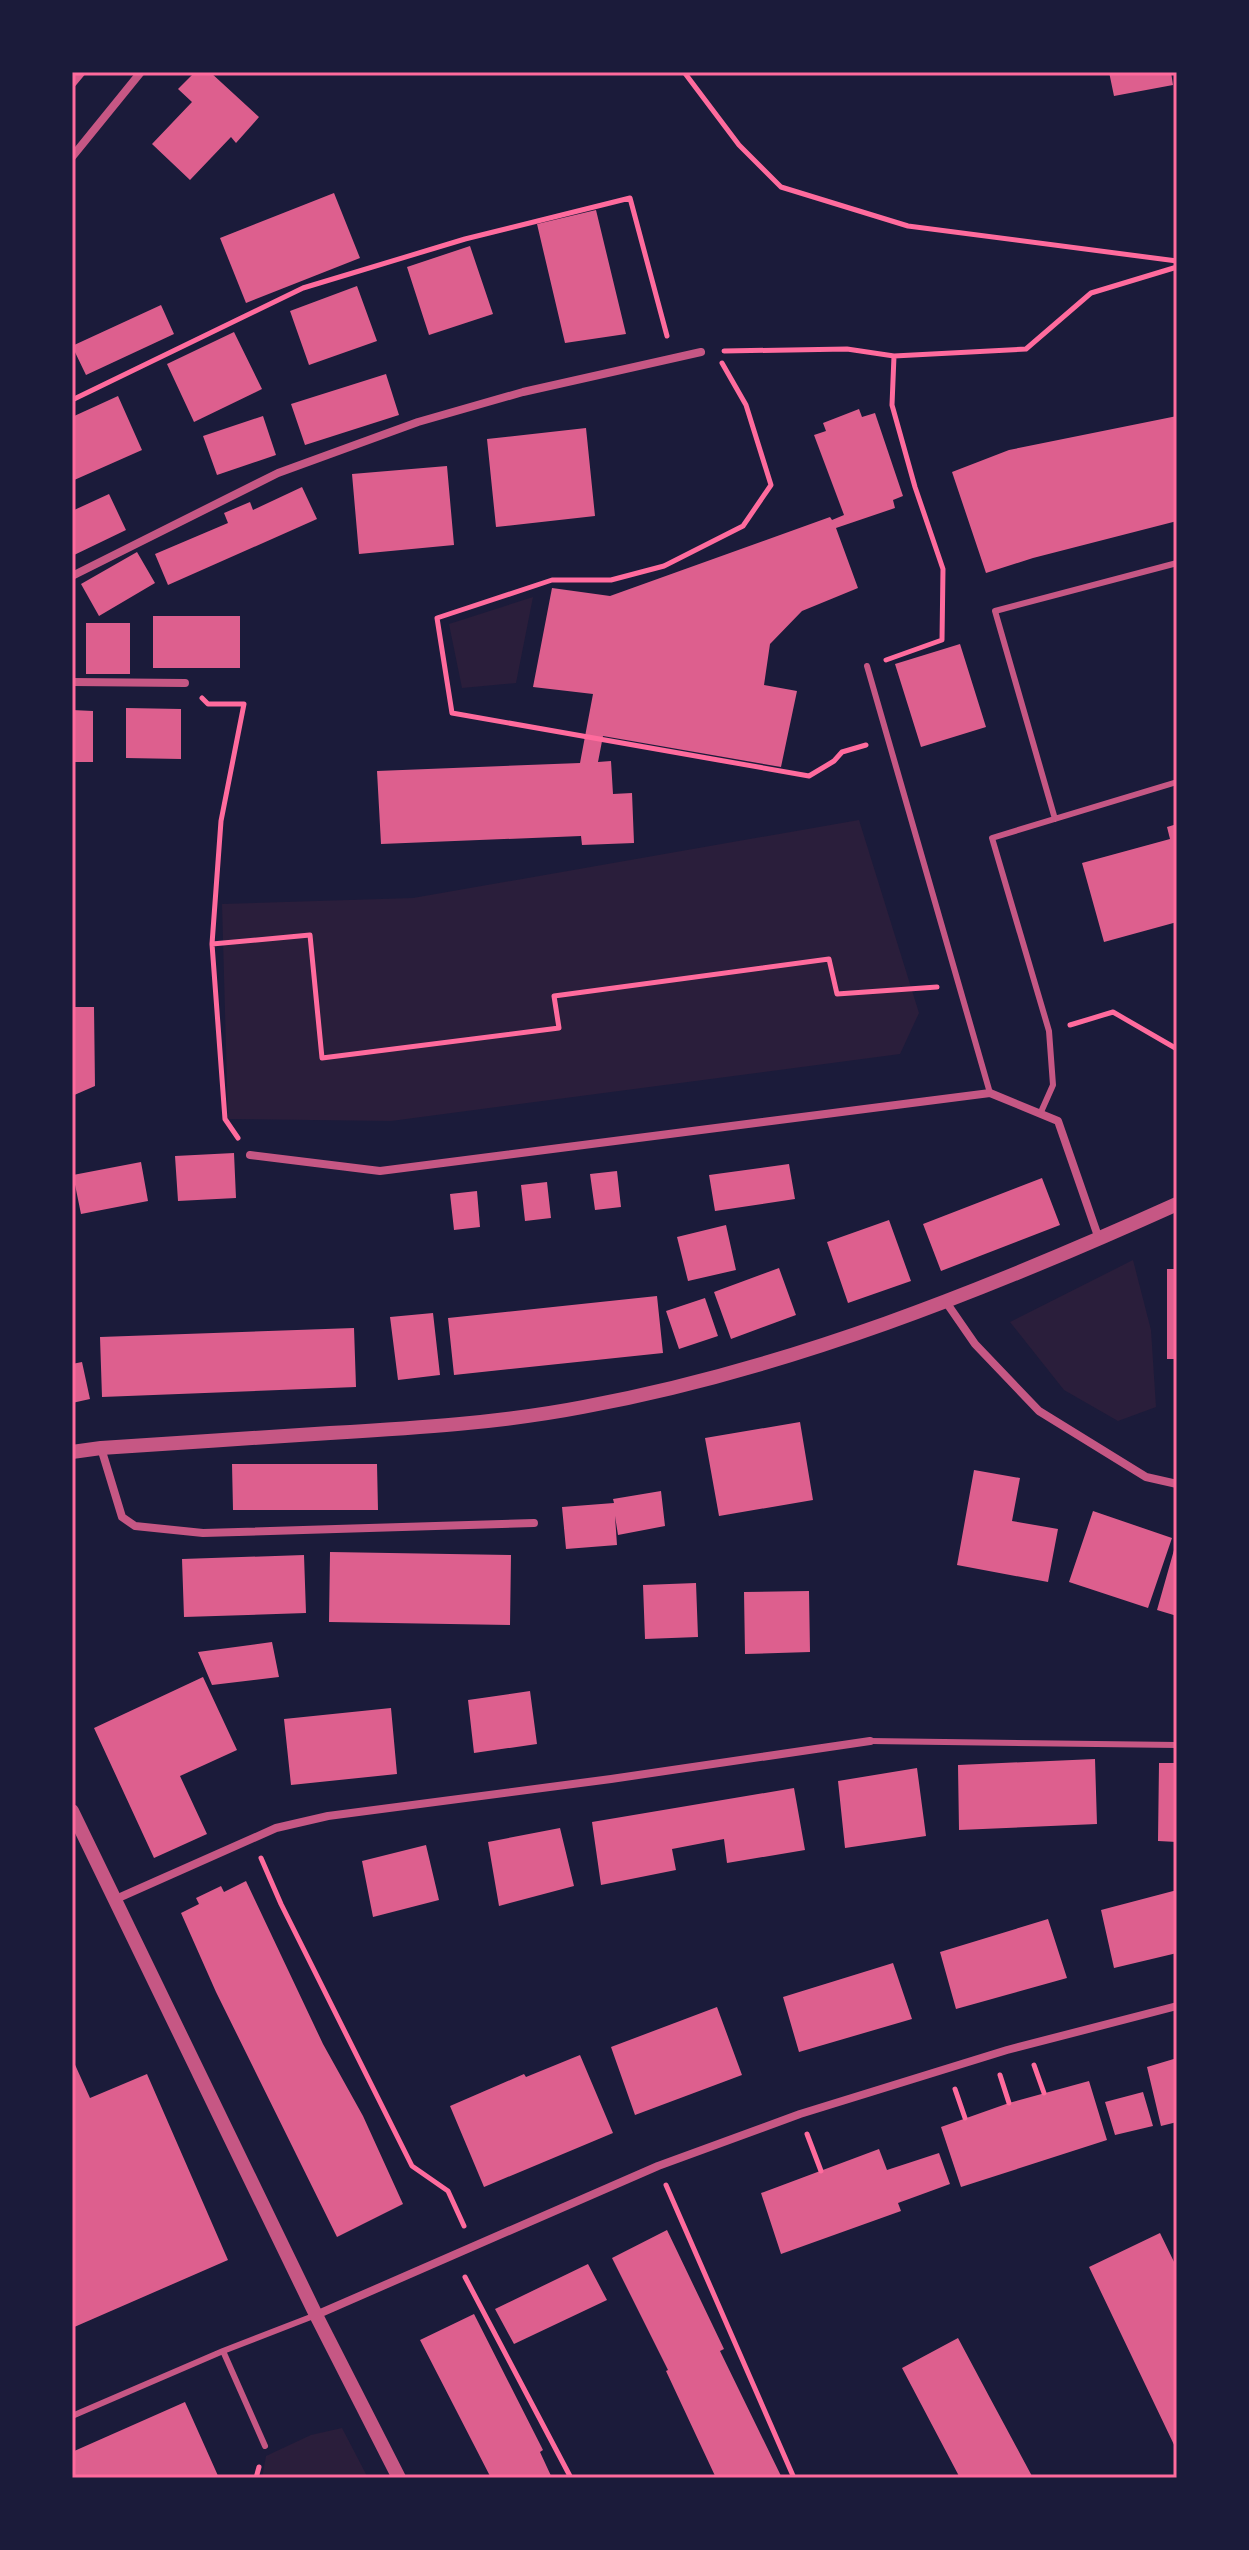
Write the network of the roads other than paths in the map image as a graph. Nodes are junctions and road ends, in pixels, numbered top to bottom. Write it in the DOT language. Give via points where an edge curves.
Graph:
graph roads {
  1 [pos="141,72"];
  2 [pos="72,157"];
  3 [pos="701,352"];
  4 [pos="1177,563"];
  5 [pos="72,576"];
  6 [pos="867,666"];
  7 [pos="72,682"];
  8 [pos="185,683"];
  9 [pos="1177,782"];
  10 [pos="1055,819"];
  11 [pos="990,1093"];
  12 [pos="1041,1112"];
  13 [pos="250,1155"];
  14 [pos="1177,1204"];
  15 [pos="1099,1239"];
  16 [pos="946,1302"];
  17 [pos="101,1448"];
  18 [pos="72,1452"];
  19 [pos="1177,1484"];
  20 [pos="534,1523"];
  21 [pos="870,1741"];
  22 [pos="1177,1745"];
  23 [pos="72,1811"];
  24 [pos="116,1899"];
  25 [pos="1177,2006"];
  26 [pos="316,2315"];
  27 [pos="223,2351"];
  28 [pos="72,2416"];
  29 [pos="265,2446"];
  30 [pos="399,2478"];
  1 -- 2 [label="street"];
  3 -- 5 [label="street" via="523,392 404,427 278,473"];
  4 -- 10 [label="lane" via="995,611"];
  6 -- 11 [label="lane"];
  7 -- 8 [label="street"];
  9 -- 10 [label="lane"];
  10 -- 12 [label="lane" via="992,838 1049,1031 1053,1085"];
  11 -- 12 [label="street"];
  11 -- 13 [label="street" via="380,1171"];
  12 -- 15 [label="street" via="1058,1121"];
  14 -- 15 [label="street"];
  15 -- 16 [label="street"];
  16 -- 17 [label="street" via="697,1384 581,1408 438,1427"];
  16 -- 19 [label="street" via="975,1344 1039,1411 1146,1477"];
  17 -- 18 [label="street"];
  17 -- 20 [label="street" via="122,1517 146,1528 203,1533"];
  21 -- 22 [label="lane"];
  21 -- 24 [label="street" via="328,1816 276,1828"];
  23 -- 24 [label="street"];
  24 -- 26 [label="street"];
  25 -- 26 [label="street" via="1007,2050 800,2114 658,2166"];
  26 -- 27 [label="lane"];
  26 -- 30 [label="street"];
  27 -- 28 [label="lane"];
  27 -- 29 [label="lane"];
}
